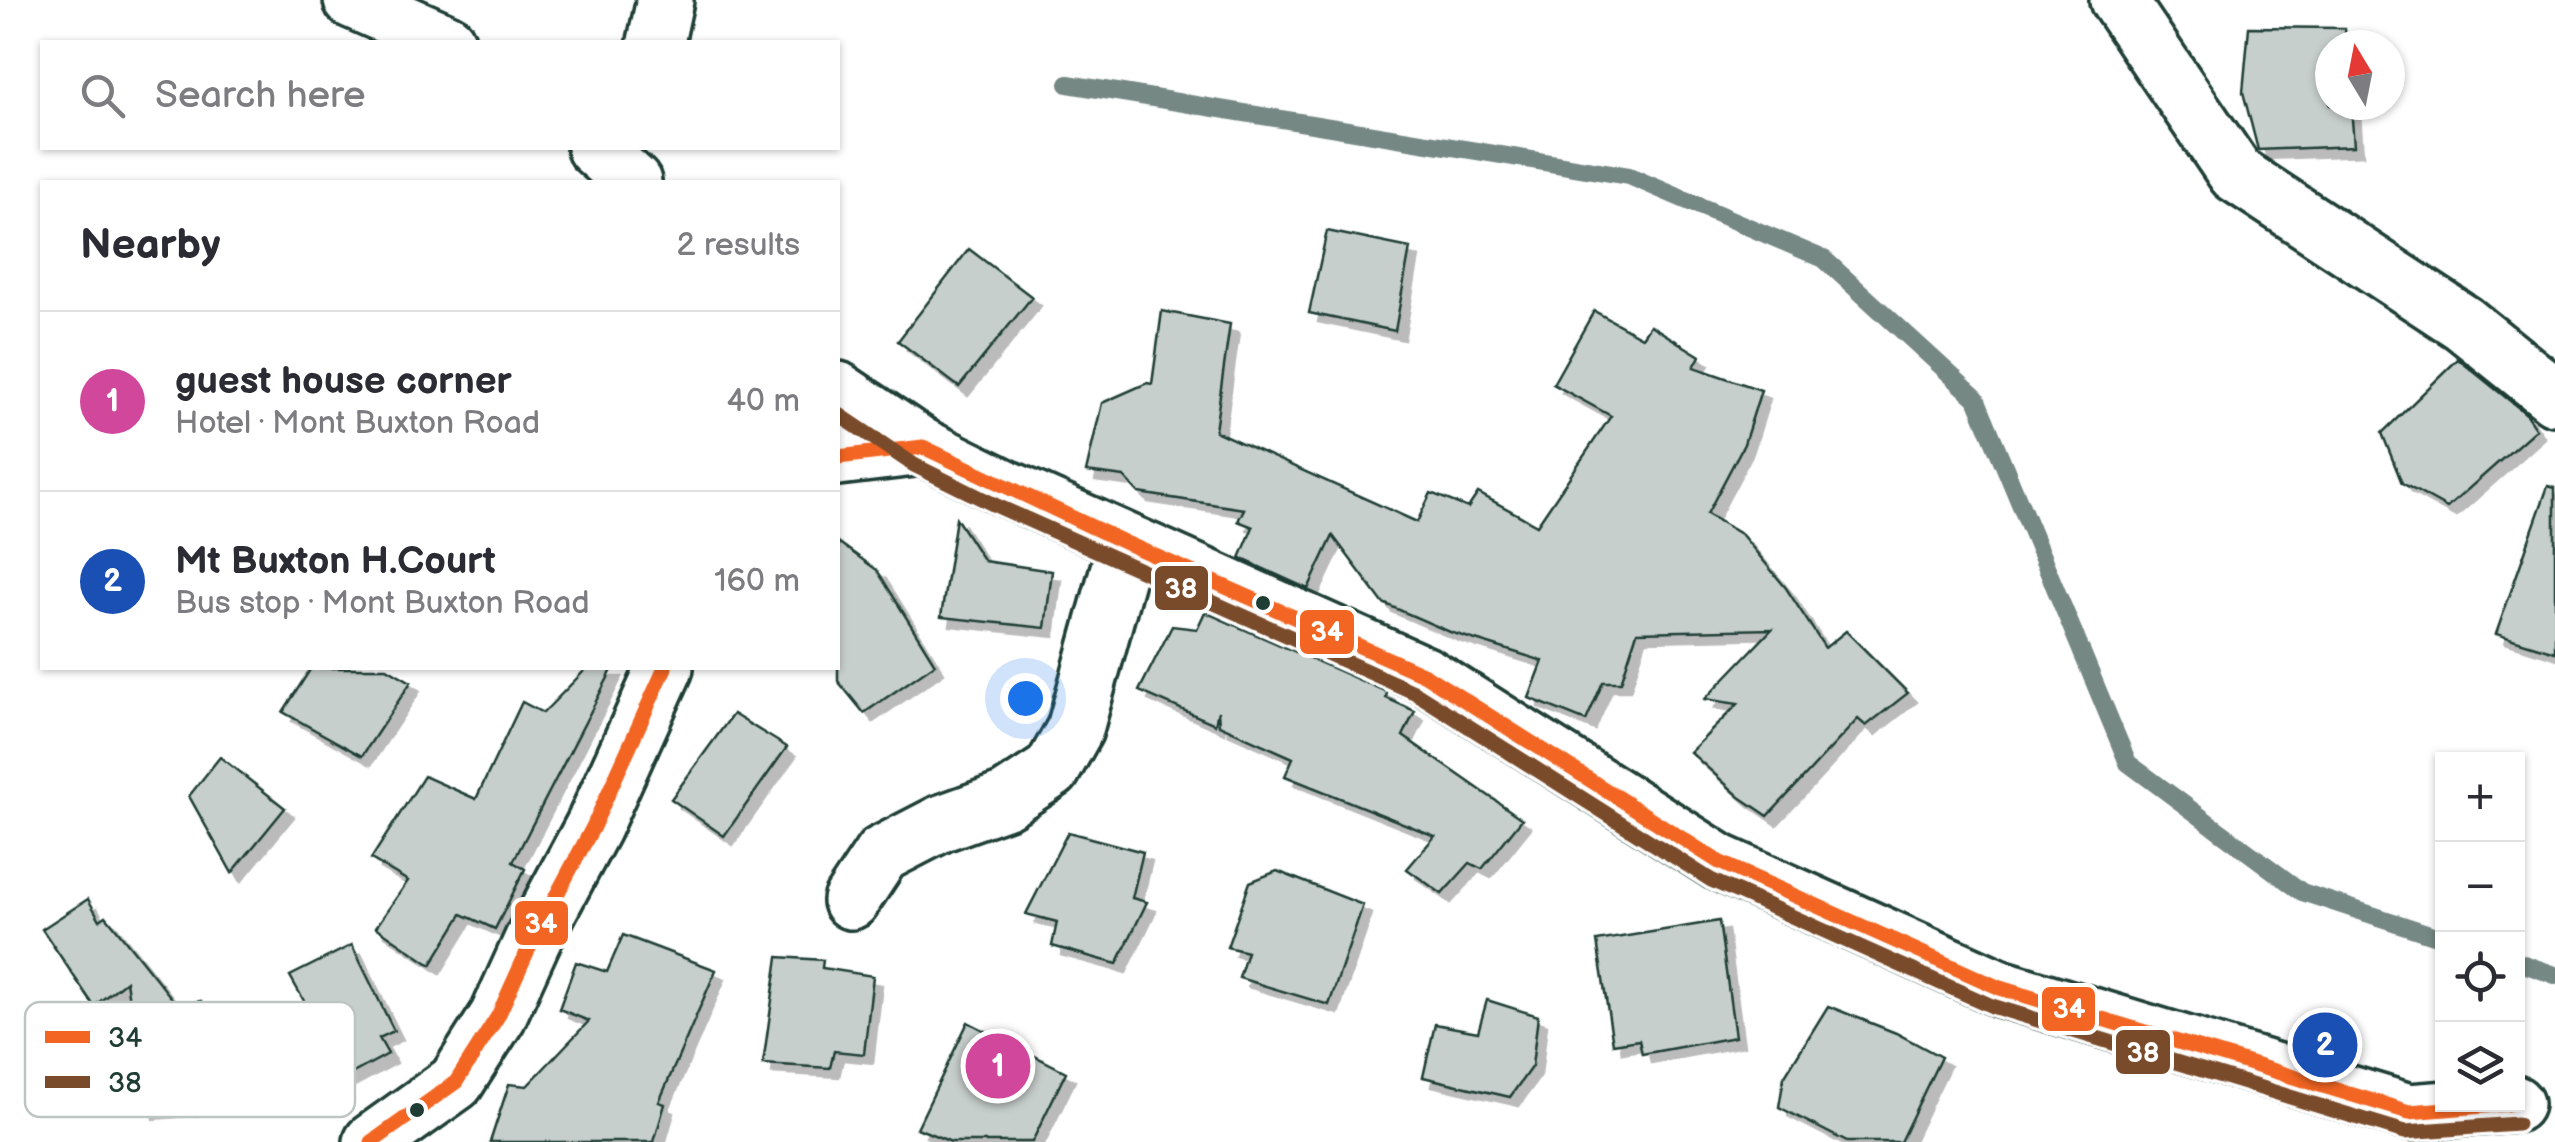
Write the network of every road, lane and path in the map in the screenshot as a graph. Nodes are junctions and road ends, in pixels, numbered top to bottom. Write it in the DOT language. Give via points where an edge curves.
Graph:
graph roads {
  1 [pos="352,0"];
  2 [pos="665,0"];
  3 [pos="2118,0"];
  4 [pos="442,40"];
  5 [pos="656,40"];
  6 [pos="597,150"];
  7 [pos="651,150"];
  8 [pos="630,180"];
  9 [pos="653,180"];
  10 [pos="840,391"];
  11 [pos="2555,397"];
  12 [pos="924,447"];
  13 [pos="840,457"];
  14 [pos="1126,543"];
  15 [pos="664,670"];
  16 [pos="851,901"];
  17 [pos="2555,1100"];
  18 [pos="2525,1103"];
  19 [pos="2435,1110"];
  20 [pos="372,1142"];
  1 -- 4 [label="street"];
  2 -- 5 [label="street"];
  3 -- 11 [label="street" via="2236,174 2463,322"];
  6 -- 8 [label="street"];
  7 -- 9 [label="street"];
  10 -- 12 [label="street"];
  12 -- 13 [label="street"];
  12 -- 14 [label="street"];
  14 -- 16 [label="street" via="1075,729 1052,770 1006,800 942,822 882,854"];
  14 -- 19 [label="street" via="1425,675 1719,862 2000,988 2409,1112"];
  15 -- 20 [label="street" via="498,1016 456,1082"];
  17 -- 18 [label="street"];
}
